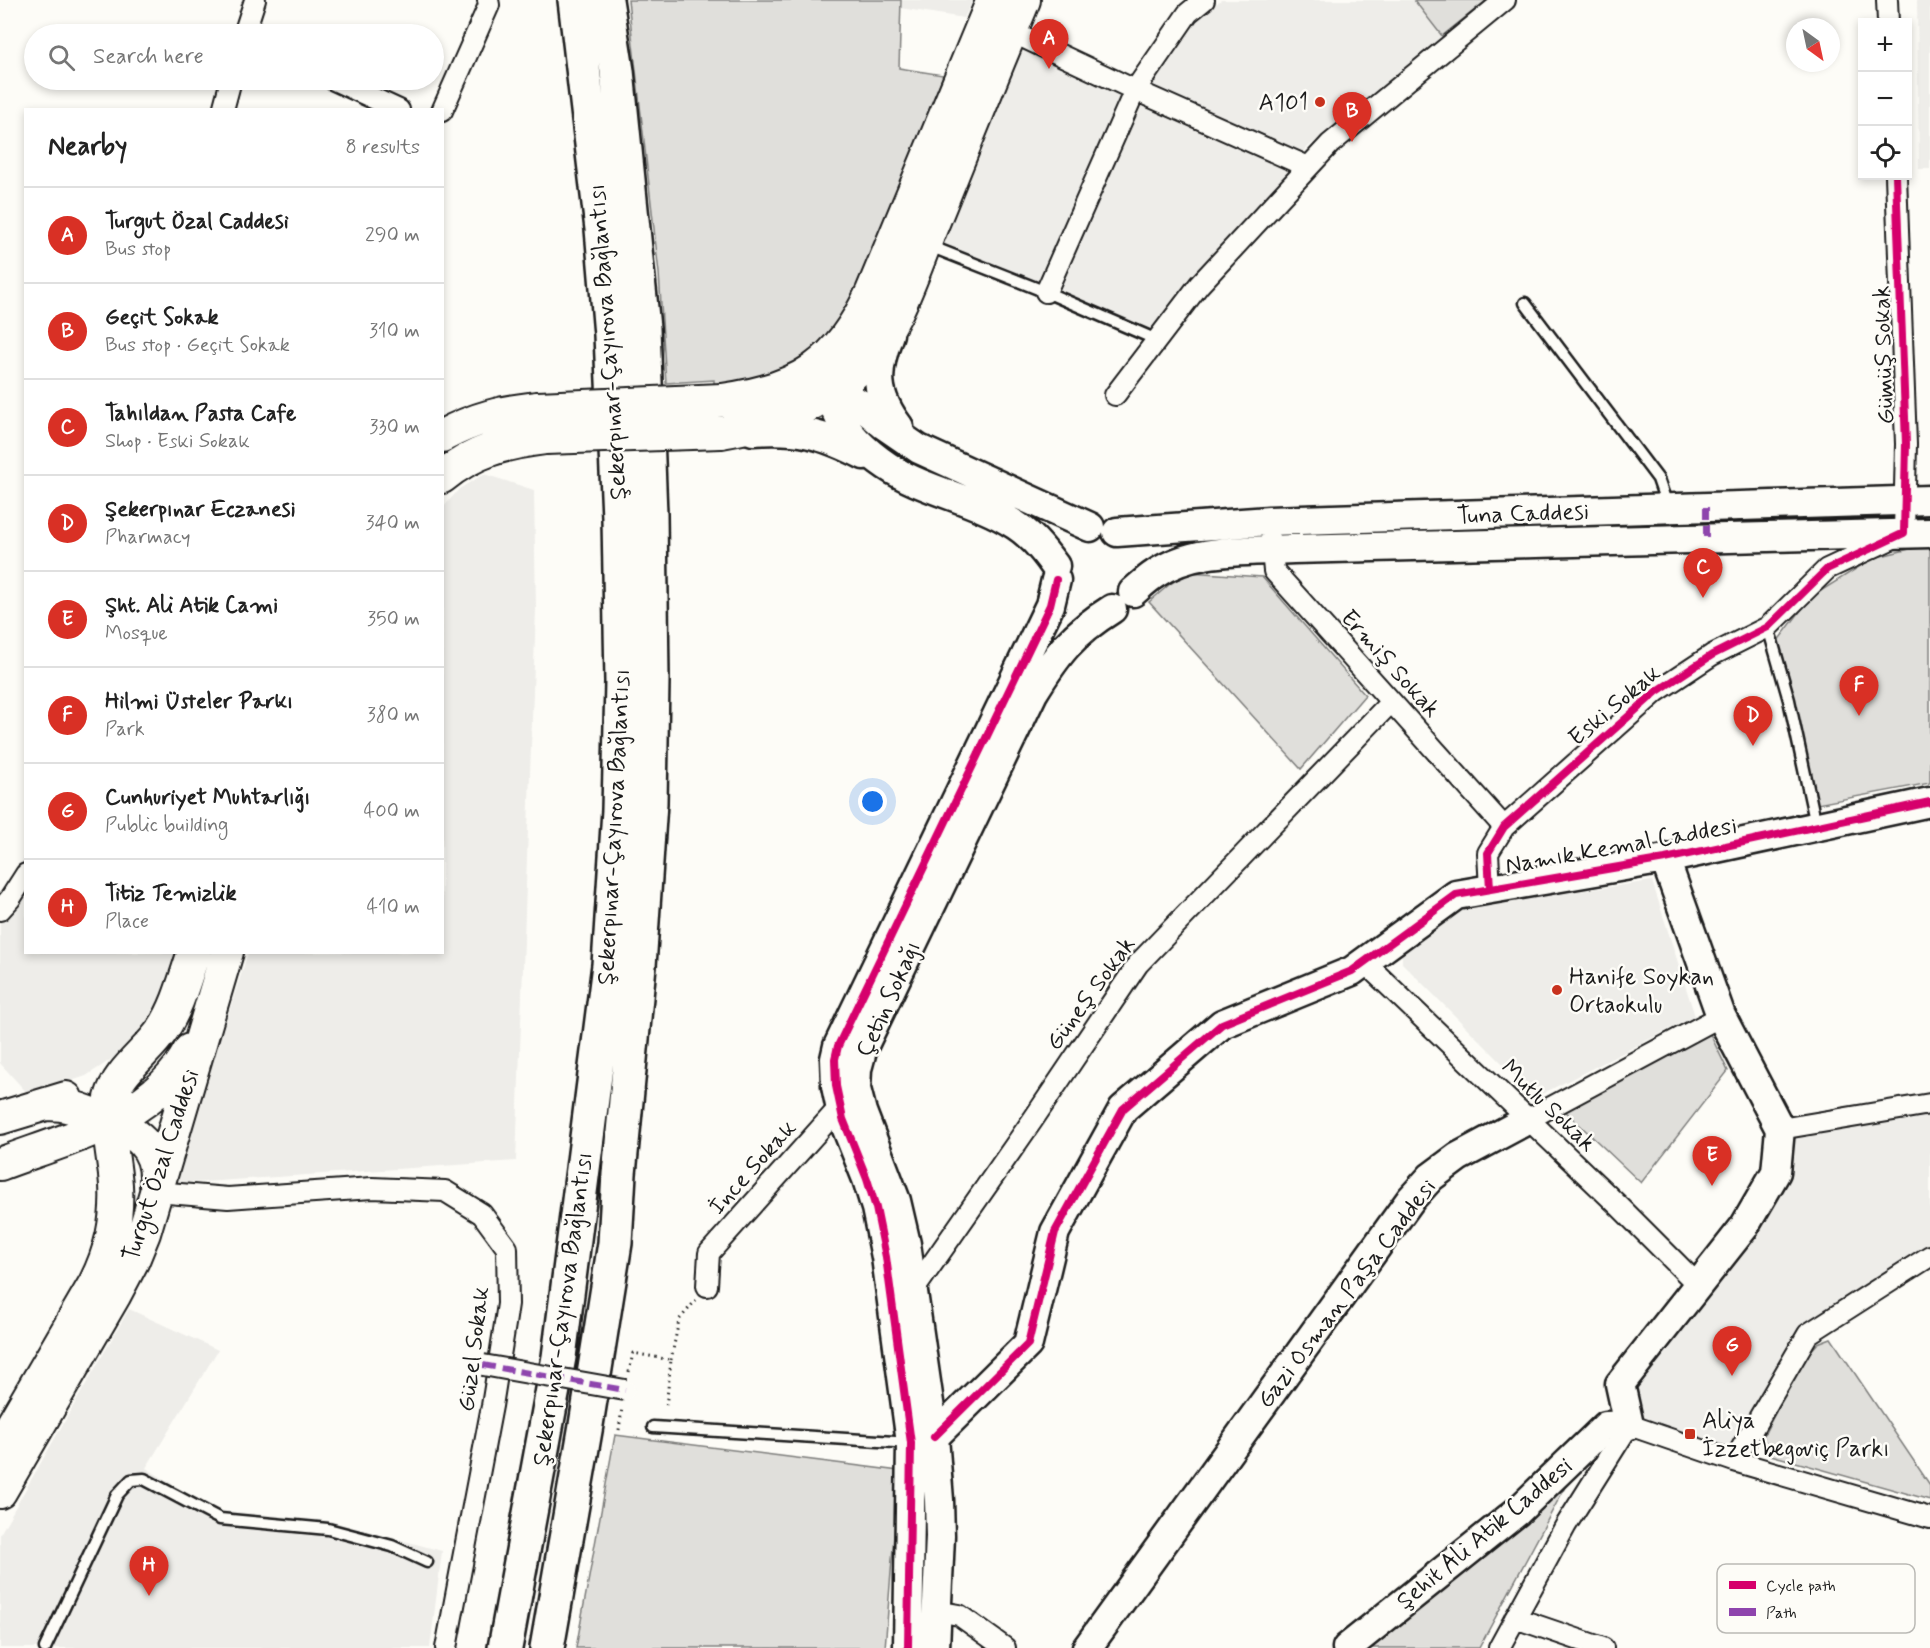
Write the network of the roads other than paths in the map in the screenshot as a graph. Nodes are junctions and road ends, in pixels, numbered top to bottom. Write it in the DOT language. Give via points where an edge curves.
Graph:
graph roads {
  1 [pos="255,0"];
  2 [pos="488,0"];
  3 [pos="575,0"];
  4 [pos="606,0"];
  5 [pos="1024,0"];
  6 [pos="1204,0"];
  7 [pos="1505,0"];
  8 [pos="1887,0"];
  9 [pos="996,17"];
  10 [pos="1888,18"];
  11 [pos="247,24"];
  12 [pos="228,90"];
  13 [pos="356,90"];
  14 [pos="1135,90"];
  15 [pos="224,108"];
  16 [pos="395,108"];
  17 [pos="443,108"];
  18 [pos="1308,167"];
  19 [pos="1896,180"];
  20 [pos="924,244"];
  21 [pos="882,267"];
  22 [pos="1046,292"];
  23 [pos="1525,303"];
  24 [pos="900,304"];
  25 [pos="1157,340"];
  26 [pos="775,390"];
  27 [pos="833,390"];
  28 [pos="1115,395"];
  29 [pos="721,432"];
  30 [pos="444,435"];
  31 [pos="936,456"];
  32 [pos="895,471"];
  33 [pos="444,476"];
  34 [pos="1917,500"];
  35 [pos="1668,508"];
  36 [pos="1269,521"];
  37 [pos="1104,529"];
  38 [pos="1917,533"];
  39 [pos="1272,550"];
  40 [pos="1055,573"];
  41 [pos="1122,600"];
  42 [pos="1768,627"];
  43 [pos="1391,702"];
  44 [pos="1930,802"];
  45 [pos="1504,827"];
  46 [pos="1816,827"];
  47 [pos="1665,859"];
  48 [pos="24,877"];
  49 [pos="1490,889"];
  50 [pos="0,910"];
  51 [pos="193,954"];
  52 [pos="226,954"];
  53 [pos="1364,962"];
  54 [pos="209,1007"];
  55 [pos="1721,1016"];
  56 [pos="140,1057"];
  57 [pos="848,1098"];
  58 [pos="47,1104"];
  59 [pos="1930,1104"];
  60 [pos="0,1118"];
  61 [pos="1527,1120"];
  62 [pos="110,1122"];
  63 [pos="1780,1129"];
  64 [pos="55,1143"];
  65 [pos="0,1164"];
  66 [pos="116,1184"];
  67 [pos="156,1192"];
  68 [pos="1930,1256"];
  69 [pos="1698,1285"];
  70 [pos="707,1286"];
  71 [pos="914,1290"];
  72 [pos="483,1365"];
  73 [pos="625,1390"];
  74 [pos="1629,1425"];
  75 [pos="653,1427"];
  76 [pos="923,1440"];
  77 [pos="0,1446"];
  78 [pos="1734,1461"];
  79 [pos="0,1492"];
  80 [pos="1930,1518"];
  81 [pos="427,1562"];
  82 [pos="936,1611"];
  83 [pos="1515,1618"];
  84 [pos="45,1648"];
  85 [pos="447,1648"];
  86 [pos="505,1648"];
  87 [pos="547,1648"];
  88 [pos="908,1648"];
  89 [pos="935,1648"];
  90 [pos="1005,1648"];
  91 [pos="1087,1648"];
  92 [pos="1347,1648"];
  93 [pos="1499,1648"];
  94 [pos="1603,1648"];
  1 -- 11 [label="street"];
  2 -- 17 [label="street"];
  3 -- 86 [label="highway, Şekerpınar-Çayırova Bağlantısı" via="611,335 622,682 619,810 609,965 561,1346"];
  4 -- 87 [label="highway, Şekerpınar-Çayırova Bağlantısı" via="643,328 650,514 650,803 615,1243"];
  5 -- 9 [label="main road"];
  6 -- 14 [label="street" via="1188,13"];
  7 -- 18 [label="street" via="1330,144"];
  8 -- 10 [label="street"];
  9 -- 14 [label="street"];
  9 -- 20 [label="main road"];
  9 -- 21 [label="main road"];
  12 -- 15 [label="street"];
  13 -- 16 [label="street"];
  14 -- 18 [label="street"];
  14 -- 22 [label="street"];
  18 -- 25 [label="street" via="1199,285"];
  19 -- 34 [label="street, Gümüş Sokak" via="1906,444"];
  20 -- 22 [label="lane"];
  20 -- 24 [label="main road"];
  21 -- 26 [label="main road" via="849,336 816,367"];
  21 -- 27 [label="street" via="870,319 836,373"];
  22 -- 25 [label="lane"];
  23 -- 35 [label="lane" via="1658,478"];
  24 -- 27 [label="main road" via="873,352"];
  24 -- 31 [label="street" via="878,368 879,386 883,401 901,430"];
  25 -- 28 [label="street"];
  26 -- 27 [label="street" via="805,385"];
  26 -- 30 [label="main road, bridge" via="722,400 506,412 481,417"];
  27 -- 29 [label="main road" via="817,402 780,418"];
  27 -- 31 [label="street" via="858,402 906,442"];
  27 -- 32 [label="street" via="837,414 849,432"];
  29 -- 32 [label="street" via="808,432 845,445"];
  29 -- 33 [label="main road, bridge" via="513,442 487,449"];
  31 -- 37 [label="street"];
  32 -- 40 [label="street" via="1010,521 1042,548"];
  34 -- 35 [label="street, Tuna Caddesi"];
  34 -- 38 [label="street, Gümüş Sokak"];
  35 -- 36 [label="street, Tuna Caddesi"];
  36 -- 37 [label="street, Tuna Caddesi"];
  36 -- 39 [label="street, Ermiş Sokak"];
  37 -- 40 [label="street" via="1077,532 1066,540 1058,552"];
  37 -- 41 [label="street" via="1128,540 1136,551 1138,579"];
  38 -- 39 [label="street, Tuna Caddesi"];
  38 -- 42 [label="street, Eski Sokak" via="1827,569"];
  39 -- 41 [label="street, Tuna Caddesi" via="1202,555 1177,563 1156,573"];
  39 -- 43 [label="street, Ermiş Sokak" via="1274,572"];
  40 -- 41 [label="street" via="1062,593 1084,610 1098,612"];
  40 -- 57 [label="street" via="1050,605 838,1046 835,1072"];
  41 -- 57 [label="street, Çetin Sokağı" via="1073,637 1033,693 863,1047"];
  42 -- 45 [label="street, Eski Sokak" via="1712,655 1656,692"];
  42 -- 46 [label="lane" via="1789,700"];
  43 -- 45 [label="street, Ermiş Sokak"];
  43 -- 71 [label="street, Güneş Sokak" via="1138,964"];
  44 -- 46 [label="street, Namık Kemal Caddesi"];
  45 -- 49 [label="street, Eski Sokak" via="1488,853"];
  46 -- 47 [label="street, Namık Kemal Caddesi"];
  47 -- 49 [label="street, Namık Kemal Caddesi"];
  47 -- 55 [label="street"];
  48 -- 50 [label="street"];
  49 -- 53 [label="street, Namık Kemal Caddesi" via="1456,895"];
  51 -- 56 [label="main road, Turgut Özal Caddesi" via="164,1027"];
  52 -- 54 [label="main road, Turgut Özal Caddesi"];
  53 -- 61 [label="street, Mutlu Sokak"];
  53 -- 76 [label="street, Namık Kemal Caddesi" via="1352,971 1222,1024 1123,1109 1055,1232 1028,1344"];
  54 -- 62 [label="main road" via="187,1055 165,1083 135,1108"];
  54 -- 67 [label="main road, Turgut Özal Caddesi"];
  55 -- 61 [label="street, Gazi Osman Paşa Caddesi"];
  55 -- 63 [label="street"];
  56 -- 58 [label="main road" via="92,1089"];
  56 -- 62 [label="main road, Turgut Özal Caddesi" via="114,1089"];
  57 -- 70 [label="street, İnce Sokak" via="710,1254"];
  57 -- 71 [label="street, Çetin Sokağı" via="862,1112 896,1201"];
  57 -- 76 [label="street" via="843,1119 876,1208"];
  58 -- 60 [label="main road"];
  58 -- 62 [label="main road" via="74,1106"];
  59 -- 63 [label="street"];
  61 -- 69 [label="street, Mutlu Sokak"];
  61 -- 91 [label="street, Gazi Osman Paşa Caddesi" via="1458,1157 1431,1176 1411,1199"];
  62 -- 64 [label="main road"];
  62 -- 66 [label="main road, Turgut Özal Caddesi"];
  62 -- 67 [label="main road" via="129,1130 148,1149 157,1173"];
  63 -- 69 [label="street" via="1776,1172 1744,1227"];
  64 -- 65 [label="main road"];
  64 -- 66 [label="main road" via="78,1142 100,1150"];
  66 -- 77 [label="main road, Turgut Özal Caddesi" via="108,1257"];
  67 -- 79 [label="main road, Turgut Özal Caddesi" via="133,1260"];
  67 -- 85 [label="street, Güzel Sokak" via="228,1198 372,1188 445,1191 482,1214 507,1248 508,1304"];
  68 -- 78 [label="street" via="1808,1334"];
  69 -- 74 [label="street" via="1620,1384"];
  71 -- 76 [label="street, Çetin Sokağı"];
  72 -- 73 [label="street, bridge"];
  74 -- 78 [label="street"];
  74 -- 83 [label="street" via="1566,1525"];
  74 -- 92 [label="street, Şehit Ali Atik Caddesi" via="1606,1426 1518,1511"];
  75 -- 76 [label="lane"];
  76 -- 82 [label="street" via="939,1512"];
  76 -- 88 [label="street"];
  78 -- 80 [label="street"];
  81 -- 84 [label="lane" via="392,1546 328,1529 220,1519 144,1479 131,1480 117,1496"];
  82 -- 89 [label="street"];
  82 -- 90 [label="street" via="959,1615"];
  83 -- 93 [label="street"];
  83 -- 94 [label="street"];
}
